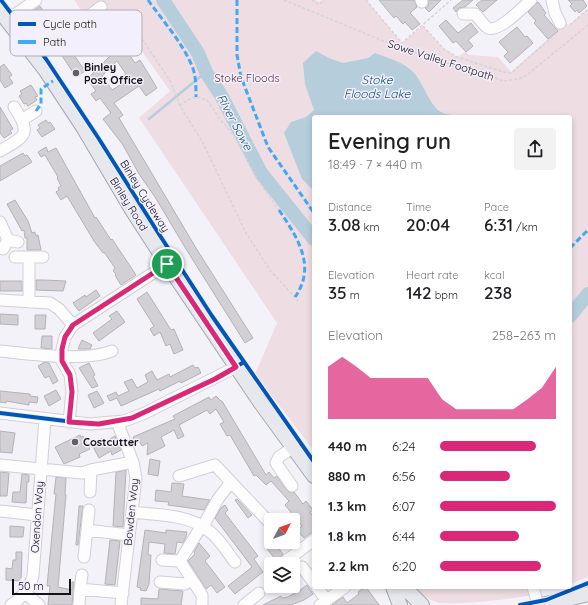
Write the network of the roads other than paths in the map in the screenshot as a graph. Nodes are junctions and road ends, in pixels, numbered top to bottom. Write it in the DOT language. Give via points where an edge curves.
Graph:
graph roads {
  1 [pos="36,0"];
  2 [pos="530,0"];
  3 [pos="552,0"];
  4 [pos="101,7"];
  5 [pos="16,10"];
  6 [pos="97,10"];
  7 [pos="464,14"];
  8 [pos="562,25"];
  9 [pos="35,56"];
  10 [pos="14,107"];
  11 [pos="36,111"];
  12 [pos="22,120"];
  13 [pos="0,151"];
  14 [pos="0,222"];
  15 [pos="10,244"];
  16 [pos="15,257"];
  17 [pos="30,257"];
  18 [pos="43,257"];
  19 [pos="167,264"];
  20 [pos="0,300"];
  21 [pos="29,302"];
  22 [pos="73,325"];
  23 [pos="2,348"];
  24 [pos="112,351"];
  25 [pos="62,356"];
  26 [pos="236,367"];
  27 [pos="0,413"];
  28 [pos="45,419"];
  29 [pos="69,422"];
  30 [pos="117,422"];
  31 [pos="292,448"];
  32 [pos="133,462"];
  33 [pos="0,465"];
  34 [pos="41,469"];
  35 [pos="91,470"];
  36 [pos="312,473"];
  37 [pos="179,476"];
  38 [pos="231,482"];
  39 [pos="292,486"];
  40 [pos="90,492"];
  41 [pos="89,510"];
  42 [pos="0,511"];
  43 [pos="132,512"];
  44 [pos="37,514"];
  45 [pos="264,517"];
  46 [pos="203,526"];
  47 [pos="87,530"];
  48 [pos="129,535"];
  49 [pos="312,541"];
  50 [pos="84,557"];
  51 [pos="291,557"];
  52 [pos="162,560"];
  53 [pos="180,561"];
  54 [pos="235,562"];
  55 [pos="302,567"];
  56 [pos="82,575"];
  57 [pos="192,580"];
  58 [pos="312,580"];
  59 [pos="160,582"];
  60 [pos="80,589"];
  61 [pos="318,589"];
  62 [pos="343,589"];
  63 [pos="394,589"];
  64 [pos="400,589"];
  65 [pos="406,589"];
  66 [pos="534,589"];
  67 [pos="25,593"];
  68 [pos="123,593"];
  69 [pos="259,593"];
  70 [pos="588,594"];
  71 [pos="327,602"];
  72 [pos="11,605"];
  73 [pos="39,605"];
  74 [pos="79,605"];
  75 [pos="122,605"];
  76 [pos="202,605"];
  77 [pos="244,605"];
  78 [pos="400,605"];
  79 [pos="409,605"];
  80 [pos="422,605"];
  81 [pos="538,605"];
  82 [pos="542,605"];
  1 -- 5 [label="street"];
  2 -- 7 [label="street" via="495,28 486,26 475,14"];
  3 -- 8 [label="street" via="555,13"];
  4 -- 6 [label="street"];
  9 -- 19 [label="main road, Binley Road" via="83,127"];
  10 -- 12 [label="street"];
  11 -- 12 [label="street"];
  12 -- 13 [label="street" via="24,134"];
  14 -- 15 [label="street"];
  16 -- 17 [label="street"];
  17 -- 18 [label="street"];
  17 -- 21 [label="street"];
  19 -- 22 [label="street"];
  19 -- 26 [label="main road, Binley Road"];
  20 -- 21 [label="street"];
  21 -- 22 [label="street" via="50,303"];
  22 -- 25 [label="street" via="65,337"];
  23 -- 25 [label="street"];
  24 -- 25 [label="street" via="95,356"];
  25 -- 29 [label="street" via="70,375 72,392"];
  26 -- 30 [label="street" via="145,413"];
  26 -- 31 [label="main road, Binley Road"];
  27 -- 28 [label="street"];
  28 -- 29 [label="street"];
  28 -- 34 [label="street, Oxendon Way"];
  29 -- 30 [label="street"];
  30 -- 32 [label="street, Bowden Way"];
  31 -- 36 [label="main road, Binley Road"];
  31 -- 39 [label="street" via="279,457 276,463"];
  32 -- 35 [label="street"];
  32 -- 43 [label="street, Bowden Way" via="136,478"];
  33 -- 34 [label="street"];
  34 -- 35 [label="street" via="82,473"];
  34 -- 44 [label="street, Oxendon Way"];
  35 -- 40 [label="street"];
  37 -- 38 [label="street" via="215,465"];
  38 -- 45 [label="street"];
  38 -- 46 [label="street"];
  41 -- 47 [label="street"];
  42 -- 44 [label="street"];
  43 -- 46 [label="street" via="183,518"];
  43 -- 48 [label="street, Bowden Way"];
  44 -- 67 [label="street, Oxendon Way" via="33,576"];
  46 -- 53 [label="street"];
  46 -- 54 [label="street" via="214,534"];
  47 -- 48 [label="street"];
  47 -- 50 [label="street"];
  48 -- 68 [label="street, Bowden Way"];
  49 -- 51 [label="street"];
  52 -- 53 [label="street"];
  53 -- 57 [label="street"];
  55 -- 58 [label="street"];
  56 -- 60 [label="street"];
  57 -- 59 [label="street" via="186,584"];
  57 -- 76 [label="street" via="202,596"];
  60 -- 68 [label="street"];
  60 -- 74 [label="street"];
  61 -- 71 [label="street"];
  62 -- 71 [label="street"];
  63 -- 78 [label="main road"];
  64 -- 79 [label="main road"];
  65 -- 80 [label="main road"];
  66 -- 81 [label="street"];
  67 -- 72 [label="street, Oxendon Way"];
  67 -- 73 [label="street"];
  68 -- 75 [label="street, Bowden Way"];
  69 -- 77 [label="street"];
  70 -- 82 [label="main road"];
}
